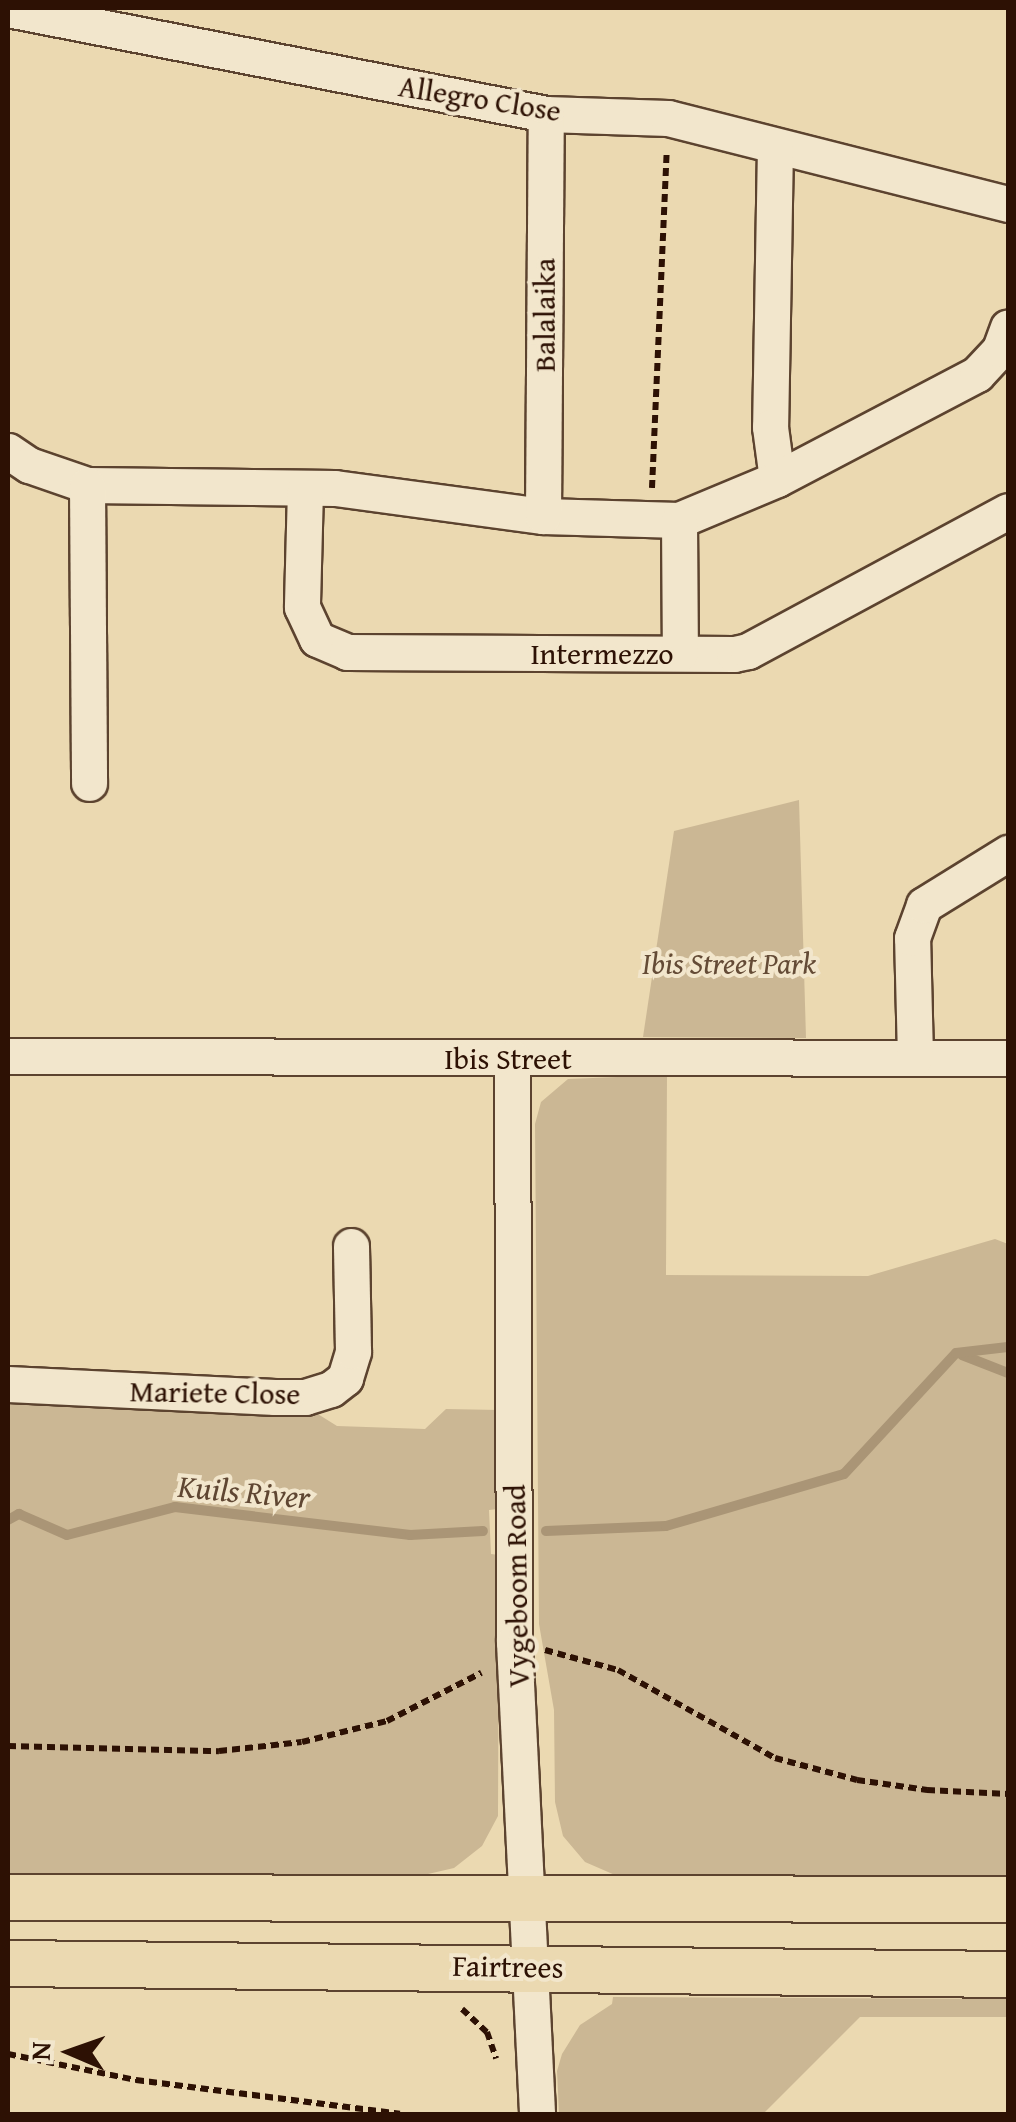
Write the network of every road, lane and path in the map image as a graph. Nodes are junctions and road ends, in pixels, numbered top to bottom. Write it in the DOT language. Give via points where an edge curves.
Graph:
graph roads {
  1 [pos="8,9"];
  2 [pos="546,114"];
  3 [pos="668,118"];
  4 [pos="775,146"];
  5 [pos="1008,204"];
  6 [pos="1008,327"];
  7 [pos="8,452"];
  8 [pos="777,479"];
  9 [pos="87,486"];
  10 [pos="304,489"];
  11 [pos="1008,510"];
  12 [pos="543,516"];
  13 [pos="667,520"];
  14 [pos="680,653"];
  15 [pos="89,783"];
  16 [pos="1008,853"];
  17 [pos="8,1056"];
  18 [pos="512,1058"];
  19 [pos="915,1058"];
  20 [pos="1008,1058"];
  21 [pos="351,1246"];
  22 [pos="8,1384"];
  23 [pos="8,1897"];
  24 [pos="523,1898"];
  25 [pos="1008,1899"];
  26 [pos="8,1963"];
  27 [pos="530,1966"];
  28 [pos="1008,1974"];
  29 [pos="467,2010"];
  30 [pos="8,2054"];
  31 [pos="497,2064"];
  32 [pos="400,2114"];
  33 [pos="536,2114"];
  1 -- 2 [label="street, Allegro Close"];
  2 -- 3 [label="street, Allegro Close"];
  2 -- 12 [label="street, Balalaika"];
  3 -- 4 [label="street, Allegro Close"];
  3 -- 13 [label="path" via="650,473"];
  4 -- 5 [label="street, Allegro Close"];
  4 -- 8 [label="street" via="770,427"];
  6 -- 8 [label="street" via="1000,349 977,374"];
  7 -- 9 [label="street"];
  8 -- 13 [label="street"];
  9 -- 10 [label="street"];
  9 -- 15 [label="street"];
  10 -- 12 [label="street"];
  10 -- 14 [label="street, Intermezzo" via="302,608 317,640 330,648"];
  11 -- 14 [label="street, Intermezzo" via="748,651"];
  12 -- 13 [label="street"];
  13 -- 14 [label="street"];
  16 -- 19 [label="street" via="924,905 912,938"];
  17 -- 18 [label="street, Ibis Street"];
  18 -- 19 [label="street, Ibis Street"];
  18 -- 24 [label="street, Vygeboom Road" via="514,1642"];
  19 -- 20 [label="street, Ibis Street"];
  21 -- 22 [label="street, Mariete Close" via="353,1351 345,1378 331,1389 274,1398"];
  23 -- 24 [label="main road"];
  24 -- 25 [label="main road"];
  24 -- 27 [label="street, Vygeboom Road"];
  26 -- 27 [label="main road, Fairtrees"];
  27 -- 28 [label="main road, Fairtrees"];
  27 -- 33 [label="street, Vygeboom Road"];
  29 -- 31 [label="path" via="487,2032"];
  30 -- 32 [label="path" via="136,2080"];
}
